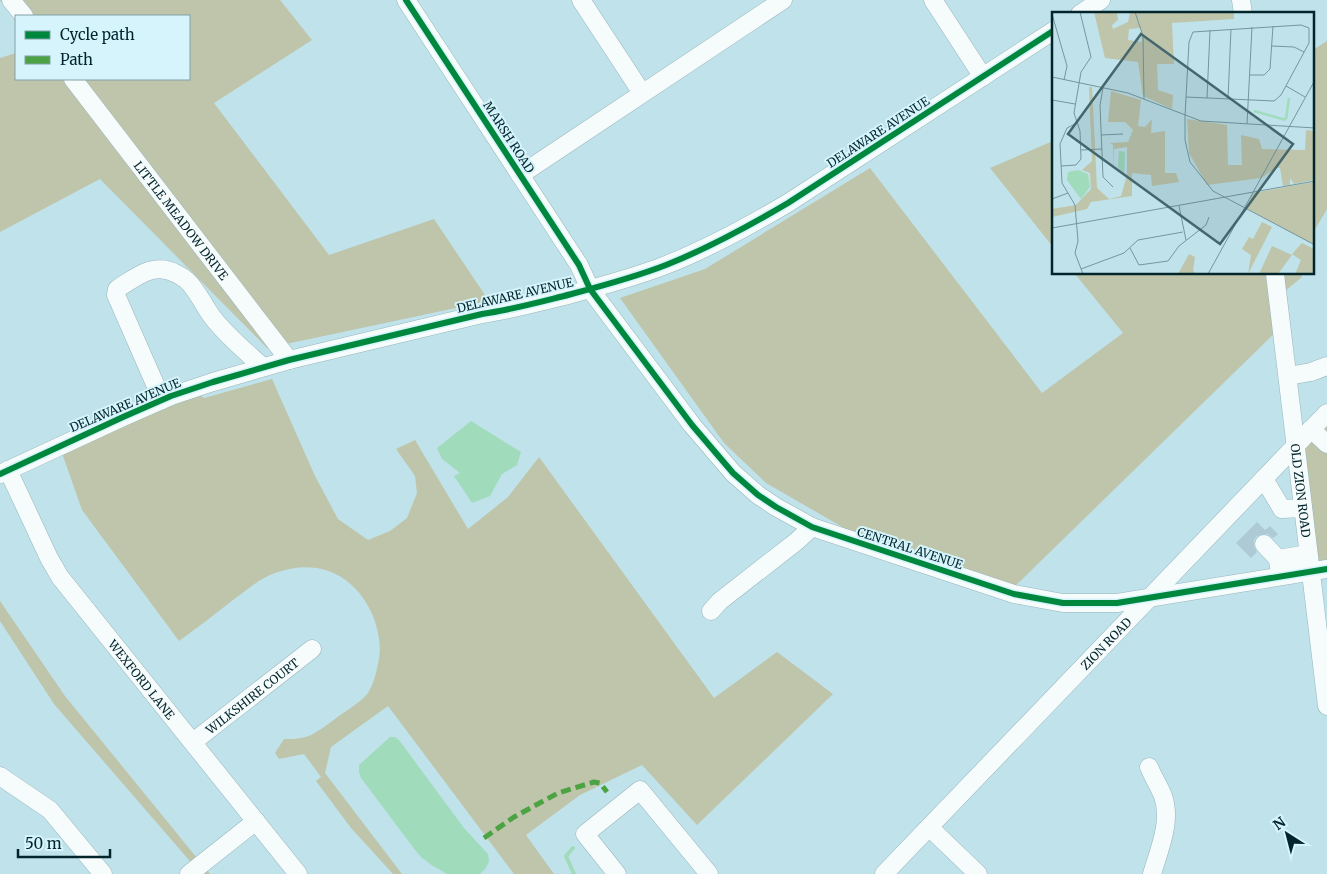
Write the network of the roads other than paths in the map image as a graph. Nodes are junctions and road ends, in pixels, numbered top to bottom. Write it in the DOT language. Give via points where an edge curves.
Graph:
graph roads {
  1 [pos="11,0"];
  2 [pos="406,0"];
  3 [pos="581,0"];
  4 [pos="784,0"];
  5 [pos="933,0"];
  6 [pos="1101,0"];
  7 [pos="760,6"];
  8 [pos="1083,12"];
  9 [pos="23,15"];
  10 [pos="1052,32"];
  11 [pos="983,77"];
  12 [pos="74,80"];
  13 [pos="642,93"];
  14 [pos="520,175"];
  15 [pos="1275,275"];
  16 [pos="590,289"];
  17 [pos="289,360"];
  18 [pos="1327,366"];
  19 [pos="263,368"];
  20 [pos="1288,376"];
  21 [pos="162,400"];
  22 [pos="1327,413"];
  23 [pos="1311,429"];
  24 [pos="1327,444"];
  25 [pos="1296,446"];
  26 [pos="4,472"];
  27 [pos="1264,479"];
  28 [pos="1303,508"];
  29 [pos="812,527"];
  30 [pos="1264,544"];
  31 [pos="1308,554"];
  32 [pos="1279,567"];
  33 [pos="1318,570"];
  34 [pos="1149,598"];
  35 [pos="711,612"];
  36 [pos="312,648"];
  37 [pos="1327,706"];
  38 [pos="193,742"];
  39 [pos="1149,767"];
  40 [pos="1,778"];
  41 [pos="256,821"];
  42 [pos="929,827"];
  43 [pos="103,874"];
  44 [pos="189,874"];
  45 [pos="298,874"];
  46 [pos="617,874"];
  47 [pos="709,874"];
  48 [pos="884,874"];
  49 [pos="978,874"];
  50 [pos="1152,874"];
  1 -- 9 [label="street"];
  2 -- 14 [label="street, MARSH ROAD"];
  3 -- 13 [label="street"];
  4 -- 7 [label="street, MARSH ROAD"];
  5 -- 11 [label="street"];
  6 -- 8 [label="street"];
  7 -- 13 [label="street, MARSH ROAD"];
  10 -- 11 [label="street, DELAWARE AVENUE"];
  11 -- 16 [label="street, DELAWARE AVENUE" via="750,225 664,266"];
  12 -- 17 [label="street, LITTLE MEADOW DRIVE"];
  13 -- 14 [label="street, MARSH ROAD"];
  14 -- 16 [label="street, MARSH ROAD" via="579,265"];
  15 -- 20 [label="street, OLD ZION ROAD"];
  16 -- 17 [label="street, DELAWARE AVENUE"];
  16 -- 29 [label="street, CENTRAL AVENUE" via="726,466 758,495"];
  17 -- 19 [label="street, DELAWARE AVENUE"];
  18 -- 20 [label="street"];
  19 -- 21 [label="street, DELAWARE AVENUE"];
  19 -- 21 [label="street" via="215,321 184,277 160,268 145,271 118,289 116,296"];
  20 -- 25 [label="street, OLD ZION ROAD"];
  21 -- 26 [label="street, DELAWARE AVENUE"];
  22 -- 23 [label="street, ZION ROAD"];
  23 -- 24 [label="street"];
  23 -- 25 [label="street, ZION ROAD"];
  25 -- 27 [label="street, ZION ROAD"];
  25 -- 28 [label="street, OLD ZION ROAD"];
  26 -- 38 [label="street, WEXFORD LANE" via="60,577"];
  27 -- 28 [label="street" via="1282,509"];
  27 -- 34 [label="street, ZION ROAD"];
  28 -- 31 [label="street, OLD ZION ROAD"];
  29 -- 34 [label="street, CENTRAL AVENUE" via="1031,598 1096,604"];
  29 -- 35 [label="street"];
  30 -- 32 [label="street"];
  31 -- 32 [label="street"];
  31 -- 33 [label="street, OLD ZION ROAD"];
  32 -- 33 [label="street, CENTRAL AVENUE"];
  32 -- 34 [label="street, CENTRAL AVENUE"];
  33 -- 37 [label="street, OLD ZION ROAD"];
  34 -- 42 [label="street, ZION ROAD"];
  36 -- 38 [label="street, WILKSHIRE COURT"];
  38 -- 41 [label="street, WEXFORD LANE"];
  39 -- 50 [label="street" via="1163,797 1165,812 1164,833"];
  40 -- 43 [label="street" via="50,810"];
  41 -- 44 [label="street"];
  41 -- 45 [label="street, WEXFORD LANE"];
  42 -- 48 [label="street, ZION ROAD"];
  42 -- 49 [label="street"];
  46 -- 47 [label="street" via="585,834 640,790"];
}
